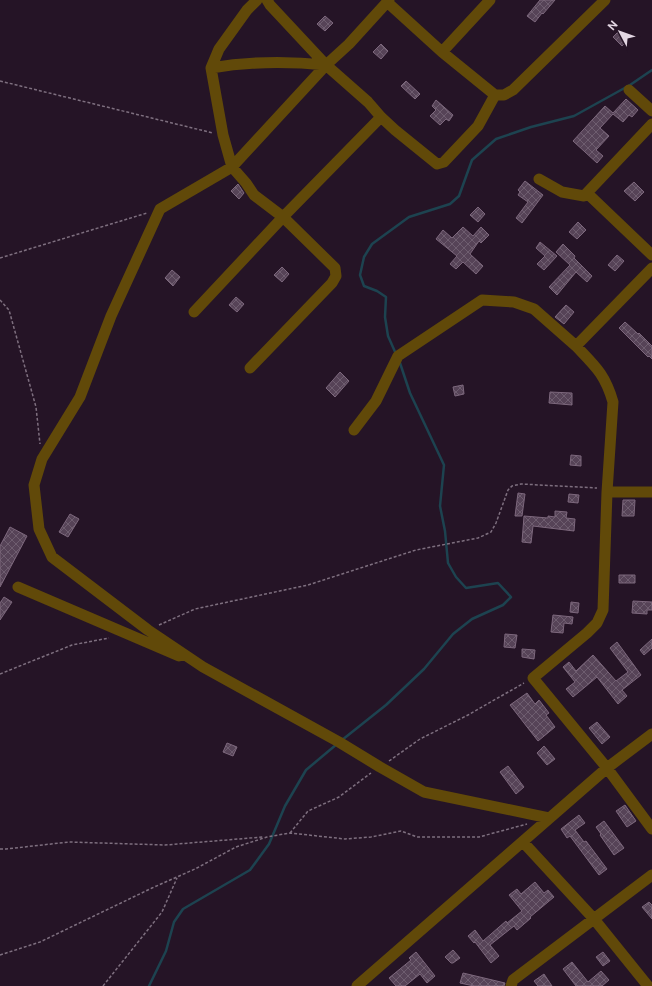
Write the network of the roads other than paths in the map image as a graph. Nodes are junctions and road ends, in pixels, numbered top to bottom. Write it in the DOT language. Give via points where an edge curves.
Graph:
graph roads {
  1 [pos="257,0"];
  2 [pos="267,0"];
  3 [pos="490,0"];
  4 [pos="605,0"];
  5 [pos="388,1"];
  6 [pos="442,52"];
  7 [pos="326,65"];
  8 [pos="211,68"];
  9 [pos="629,90"];
  10 [pos="495,95"];
  11 [pos="652,111"];
  12 [pos="381,117"];
  13 [pos="652,124"];
  14 [pos="232,167"];
  15 [pos="539,179"];
  16 [pos="587,193"];
  17 [pos="283,217"];
  18 [pos="652,255"];
  19 [pos="652,268"];
  20 [pos="194,312"];
  21 [pos="576,346"];
  22 [pos="250,368"];
  23 [pos="354,430"];
  24 [pos="607,490"];
  25 [pos="652,492"];
  26 [pos="18,586"];
  27 [pos="203,666"];
  28 [pos="652,734"];
  29 [pos="607,768"];
  30 [pos="549,818"];
  31 [pos="652,829"];
  32 [pos="522,842"];
  33 [pos="652,875"];
  34 [pos="594,919"];
  35 [pos="357,986"];
  36 [pos="511,986"];
  37 [pos="648,986"];
  1 -- 8 [label="street" via="219,49"];
  2 -- 7 [label="street"];
  3 -- 6 [label="street"];
  4 -- 10 [label="street" via="513,90 504,95"];
  5 -- 6 [label="street"];
  5 -- 7 [label="street"];
  6 -- 10 [label="street"];
  7 -- 8 [label="street" via="274,62 239,63"];
  7 -- 12 [label="street"];
  7 -- 14 [label="street"];
  8 -- 14 [label="street" via="223,135"];
  9 -- 11 [label="street"];
  10 -- 12 [label="street" via="478,126 444,162 437,164"];
  12 -- 17 [label="street"];
  13 -- 16 [label="street"];
  14 -- 17 [label="street" via="254,195"];
  14 -- 27 [label="street" via="160,209 111,316 80,397 42,459 34,485 39,529 52,557 148,630"];
  15 -- 16 [label="street" via="562,192 584,196"];
  16 -- 18 [label="street"];
  17 -- 20 [label="street"];
  17 -- 22 [label="street" via="335,268 336,276"];
  19 -- 21 [label="street"];
  21 -- 23 [label="street" via="534,309 514,302 482,300 398,356 376,401"];
  21 -- 24 [label="street" via="601,373 609,387 613,402"];
  24 -- 25 [label="street"];
  24 -- 29 [label="street" via="603,610 597,623 587,633 533,678"];
  26 -- 27 [label="street"];
  27 -- 30 [label="street" via="424,792"];
  28 -- 29 [label="street"];
  29 -- 30 [label="street"];
  29 -- 31 [label="street"];
  30 -- 32 [label="street"];
  32 -- 34 [label="street"];
  32 -- 35 [label="street"];
  33 -- 34 [label="street"];
  34 -- 36 [label="street" via="513,980"];
  34 -- 37 [label="street"];
}
